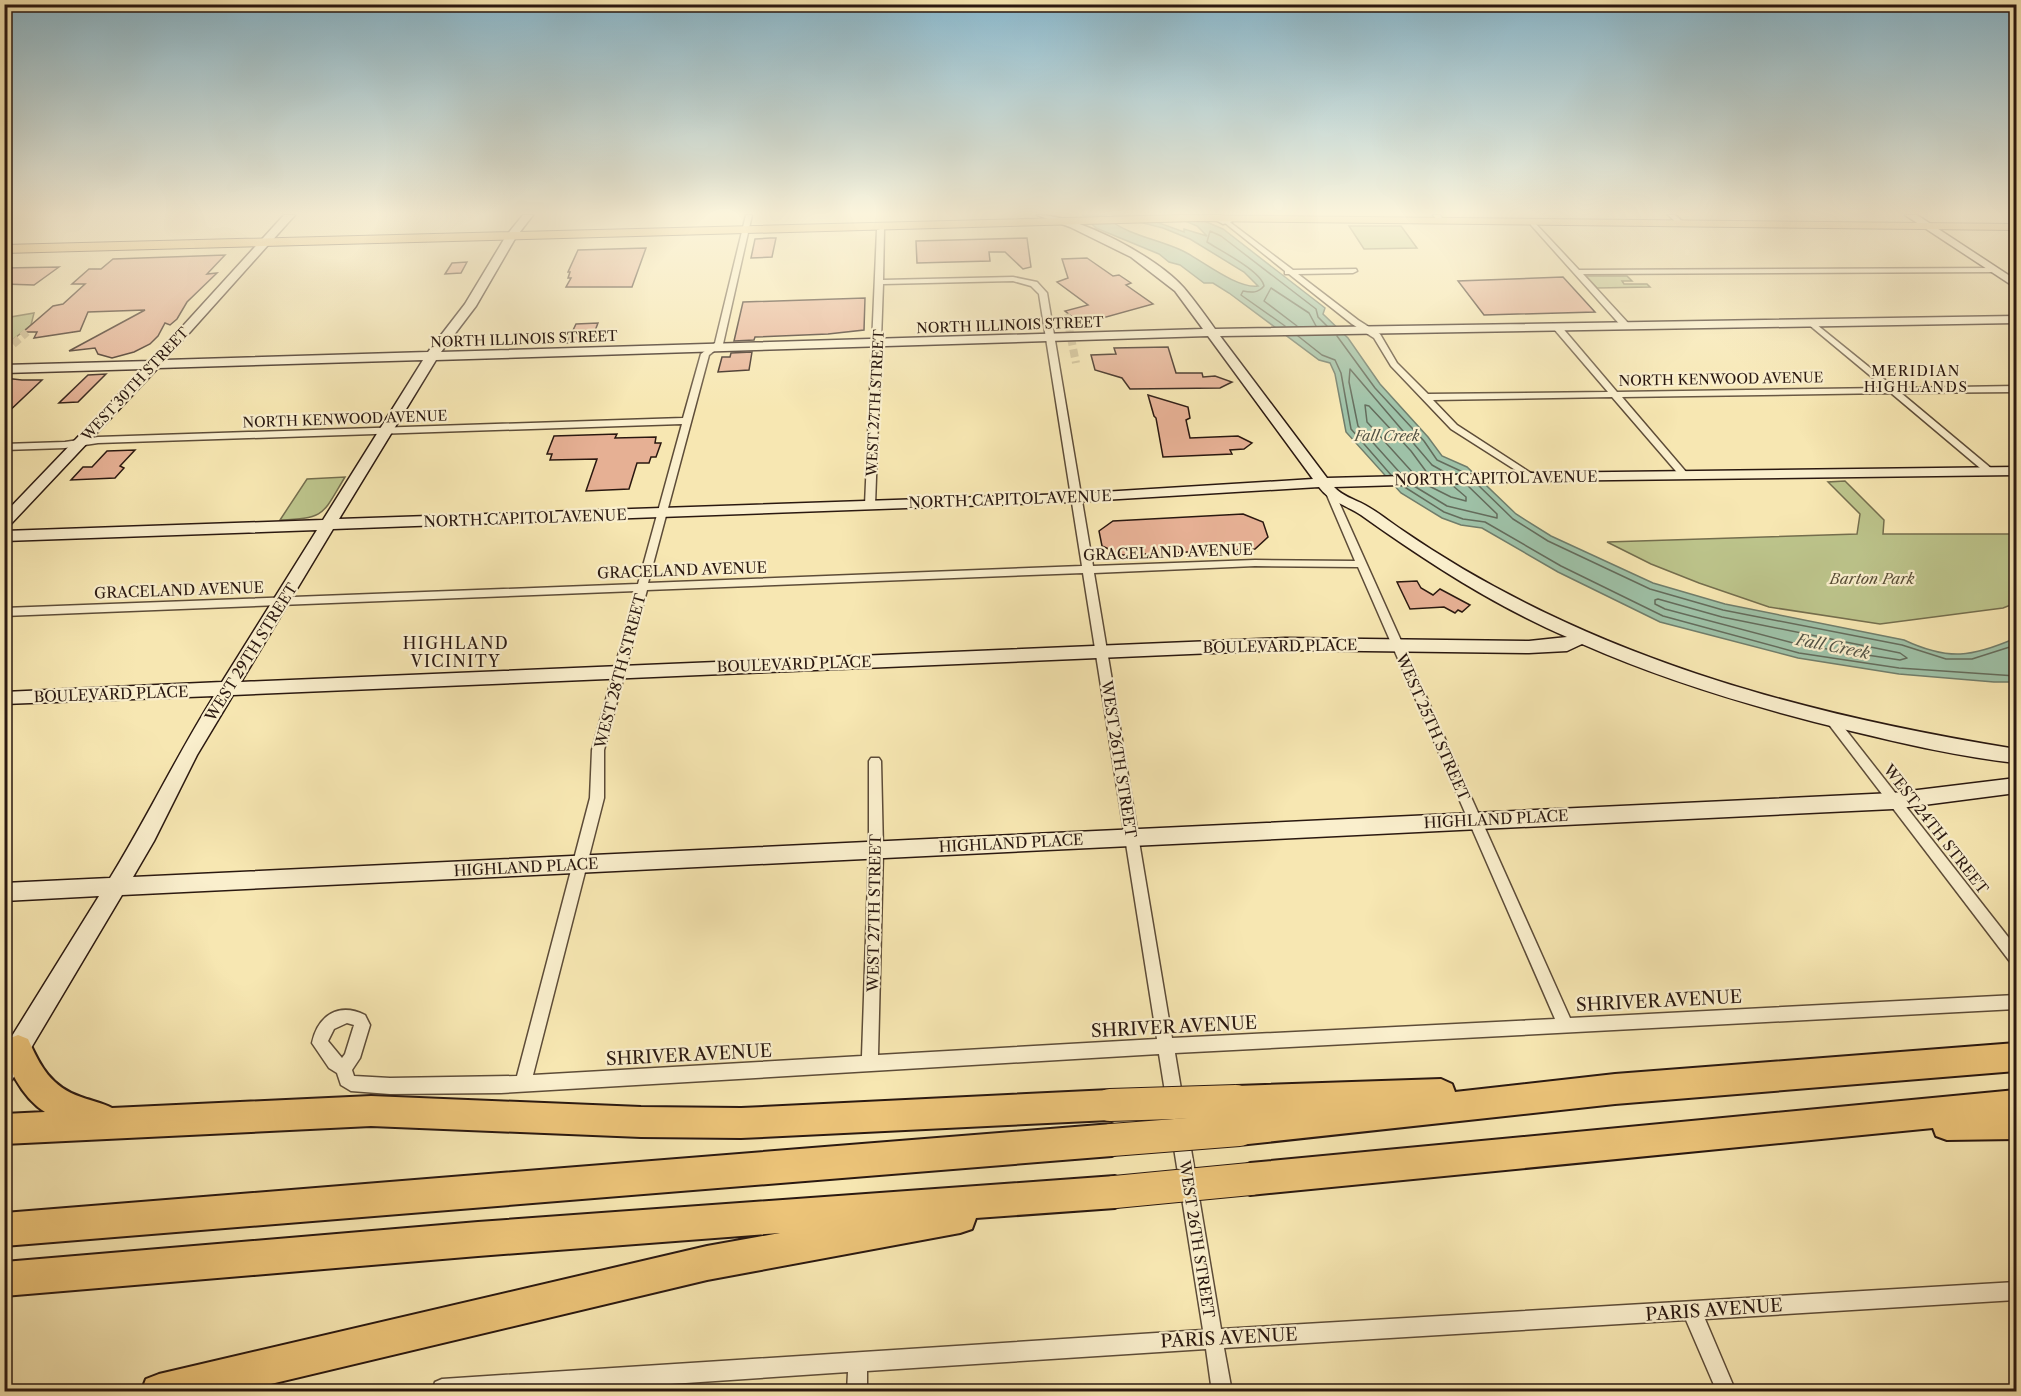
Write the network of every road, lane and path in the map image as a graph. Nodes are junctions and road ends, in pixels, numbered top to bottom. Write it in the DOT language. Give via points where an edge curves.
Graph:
graph roads {
  1 [pos="230,280"];
  2 [pos="485,280"];
  3 [pos="734,280"];
  4 [pos="955,280"];
  5 [pos="1017,280"];
  6 [pos="1169,280"];
  7 [pos="1298,280"];
  8 [pos="1584,280"];
  9 [pos="880,282"];
  10 [pos="2016,319"];
  11 [pos="1811,322"];
  12 [pos="1626,326"];
  13 [pos="1557,327"];
  14 [pos="1361,330"];
  15 [pos="1213,333"];
  16 [pos="1052,339"];
  17 [pos="878,344"];
  18 [pos="712,349"];
  19 [pos="431,357"];
  20 [pos="154,365"];
  21 [pos="4,369"];
  22 [pos="2016,389"];
  23 [pos="1892,390"];
  24 [pos="1615,394"];
  25 [pos="1426,397"];
  26 [pos="688,421"];
  27 [pos="386,431"];
  28 [pos="81,442"];
  29 [pos="4,447"];
  30 [pos="1989,471"];
  31 [pos="2016,471"];
  32 [pos="1684,475"];
  33 [pos="1531,477"];
  34 [pos="1330,486"];
  35 [pos="1077,498"];
  36 [pos="870,505"];
  37 [pos="663,513"];
  38 [pos="4,523"];
  39 [pos="330,524"];
  40 [pos="4,537"];
  41 [pos="1361,564"];
  42 [pos="1089,569"];
  43 [pos="643,587"];
  44 [pos="282,601"];
  45 [pos="4,612"];
  46 [pos="1582,637"];
  47 [pos="1397,644"];
  48 [pos="1101,651"];
  49 [pos="620,673"];
  50 [pos="229,689"];
  51 [pos="4,698"];
  52 [pos="1831,719"];
  53 [pos="2016,756"];
  54 [pos="875,761"];
  55 [pos="2016,786"];
  56 [pos="1893,801"];
  57 [pos="1473,820"];
  58 [pos="1131,837"];
  59 [pos="876,850"];
  60 [pos="579,865"];
  61 [pos="117,886"];
  62 [pos="4,892"];
  63 [pos="2016,958"];
  64 [pos="2016,1002"];
  65 [pos="1565,1025"];
  66 [pos="1166,1046"];
  67 [pos="2016,1057"];
  68 [pos="11,1061"];
  69 [pos="870,1064"];
  70 [pos="344,1068"];
  71 [pos="523,1083"];
  72 [pos="2016,1105"];
  73 [pos="1238,1116"];
  74 [pos="123,1124"];
  75 [pos="2016,1124"];
  76 [pos="1805,1127"];
  77 [pos="4,1130"];
  78 [pos="1078,1196"];
  79 [pos="4,1230"];
  80 [pos="4,1279"];
  81 [pos="2016,1291"];
  82 [pos="1692,1311"];
  83 [pos="1213,1339"];
  84 [pos="858,1362"];
  85 [pos="442,1390"];
  86 [pos="159,1392"];
  87 [pos="857,1392"];
  88 [pos="1222,1392"];
  89 [pos="1727,1392"];
  1 -- 20 [label="main road, WEST 30TH STREET"];
  2 -- 19 [label="main road, WEST 29TH STREET"];
  3 -- 18 [label="street, WEST 28TH STREET" via="719,344"];
  4 -- 9 [label="street, WEST 26TH STREET"];
  5 -- 16 [label="street, WEST 26TH STREET" via="1028,281 1043,293"];
  6 -- 15 [label="main road"];
  7 -- 14 [label="street"];
  8 -- 12 [label="street"];
  9 -- 17 [label="street, WEST 27TH STREET"];
  10 -- 11 [label="main road, NORTH ILLINOIS STREET"];
  11 -- 12 [label="main road, NORTH ILLINOIS STREET"];
  11 -- 23 [label="street"];
  12 -- 13 [label="main road, NORTH ILLINOIS STREET"];
  13 -- 14 [label="main road, NORTH ILLINOIS STREET"];
  13 -- 24 [label="street"];
  14 -- 15 [label="main road, NORTH ILLINOIS STREET"];
  14 -- 25 [label="street" via="1377,336 1394,364"];
  15 -- 16 [label="main road, NORTH ILLINOIS STREET"];
  15 -- 34 [label="main road"];
  16 -- 17 [label="main road, NORTH ILLINOIS STREET"];
  16 -- 35 [label="street, WEST 26TH STREET"];
  17 -- 18 [label="main road, NORTH ILLINOIS STREET"];
  17 -- 36 [label="street, WEST 27TH STREET"];
  18 -- 19 [label="main road, NORTH ILLINOIS STREET"];
  18 -- 26 [label="street, WEST 28TH STREET" via="705,354"];
  19 -- 20 [label="main road, NORTH ILLINOIS STREET"];
  19 -- 27 [label="main road, WEST 29TH STREET"];
  20 -- 21 [label="main road, NORTH ILLINOIS STREET"];
  20 -- 28 [label="main road, WEST 30TH STREET"];
  22 -- 23 [label="street, NORTH KENWOOD AVENUE"];
  23 -- 24 [label="street, NORTH KENWOOD AVENUE"];
  23 -- 30 [label="street"];
  24 -- 25 [label="street, NORTH KENWOOD AVENUE"];
  24 -- 32 [label="street"];
  25 -- 33 [label="street" via="1455,427"];
  26 -- 27 [label="street, NORTH KENWOOD AVENUE"];
  26 -- 37 [label="street, WEST 28TH STREET"];
  27 -- 28 [label="street, NORTH KENWOOD AVENUE"];
  27 -- 39 [label="main road, WEST 29TH STREET"];
  28 -- 29 [label="street, NORTH KENWOOD AVENUE"];
  28 -- 38 [label="main road, WEST 30TH STREET"];
  30 -- 31 [label="main road, NORTH CAPITOL AVENUE"];
  30 -- 32 [label="main road, NORTH CAPITOL AVENUE"];
  32 -- 33 [label="main road, NORTH CAPITOL AVENUE"];
  33 -- 34 [label="main road, NORTH CAPITOL AVENUE"];
  34 -- 35 [label="main road, NORTH CAPITOL AVENUE"];
  34 -- 41 [label="street, WEST 25TH STREET"];
  34 -- 46 [label="main road" via="1402,539 1462,576"];
  35 -- 36 [label="main road, NORTH CAPITOL AVENUE"];
  35 -- 42 [label="street, WEST 26TH STREET"];
  36 -- 37 [label="main road, NORTH CAPITOL AVENUE"];
  37 -- 39 [label="main road, NORTH CAPITOL AVENUE"];
  37 -- 43 [label="street, WEST 28TH STREET"];
  39 -- 40 [label="main road, NORTH CAPITOL AVENUE"];
  39 -- 44 [label="main road, WEST 29TH STREET"];
  41 -- 42 [label="street, GRACELAND AVENUE"];
  41 -- 47 [label="street, WEST 25TH STREET"];
  42 -- 43 [label="street, GRACELAND AVENUE"];
  42 -- 48 [label="street, WEST 26TH STREET"];
  43 -- 44 [label="street, GRACELAND AVENUE"];
  43 -- 49 [label="street, WEST 28TH STREET"];
  44 -- 45 [label="street, GRACELAND AVENUE"];
  44 -- 50 [label="main road, WEST 29TH STREET"];
  46 -- 47 [label="main road, BOULEVARD PLACE" via="1567,645 1529,647"];
  46 -- 52 [label="main road" via="1711,684"];
  47 -- 48 [label="main road, BOULEVARD PLACE"];
  47 -- 57 [label="street, WEST 25TH STREET"];
  48 -- 49 [label="main road, BOULEVARD PLACE"];
  48 -- 58 [label="street, WEST 26TH STREET"];
  49 -- 50 [label="main road, BOULEVARD PLACE"];
  49 -- 60 [label="street, WEST 28TH STREET" via="598,750 597,798"];
  50 -- 51 [label="main road, BOULEVARD PLACE"];
  50 -- 61 [label="main road, WEST 29TH STREET" via="189,753 160,813"];
  52 -- 53 [label="main road"];
  52 -- 56 [label="street, WEST 24TH STREET"];
  54 -- 59 [label="street, WEST 27TH STREET"];
  55 -- 56 [label="main road, HIGHLAND PLACE"];
  56 -- 57 [label="main road, HIGHLAND PLACE"];
  56 -- 63 [label="street, WEST 24TH STREET"];
  57 -- 58 [label="main road, HIGHLAND PLACE"];
  57 -- 65 [label="street, WEST 25TH STREET"];
  58 -- 59 [label="main road, HIGHLAND PLACE"];
  58 -- 66 [label="street, WEST 26TH STREET"];
  59 -- 60 [label="main road, HIGHLAND PLACE"];
  59 -- 69 [label="street, WEST 27TH STREET"];
  60 -- 61 [label="main road, HIGHLAND PLACE"];
  60 -- 71 [label="street, WEST 28TH STREET"];
  61 -- 62 [label="main road, HIGHLAND PLACE"];
  61 -- 68 [label="main road, WEST 29TH STREET"];
  64 -- 65 [label="street, SHRIVER AVENUE"];
  65 -- 66 [label="street, SHRIVER AVENUE"];
  66 -- 69 [label="street, SHRIVER AVENUE"];
  66 -- 83 [label="street, WEST 26TH STREET"];
  67 -- 73 [label="highway"];
  68 -- 74 [label="highway" via="48,1098 68,1110"];
  69 -- 71 [label="street, SHRIVER AVENUE"];
  70 -- 71 [label="street, SHRIVER AVENUE" via="353,1084"];
  72 -- 76 [label="highway"];
  73 -- 74 [label="highway, bridge" via="1110,1106 751,1123 370,1111"];
  73 -- 79 [label="highway, bridge" via="1113,1140"];
  74 -- 77 [label="highway"];
  75 -- 76 [label="highway"];
  76 -- 78 [label="highway, bridge"];
  78 -- 80 [label="highway" via="478,1239"];
  78 -- 86 [label="highway" via="707,1263"];
  81 -- 82 [label="street, PARIS AVENUE"];
  82 -- 83 [label="street, PARIS AVENUE"];
  82 -- 89 [label="street"];
  83 -- 84 [label="street, PARIS AVENUE"];
  83 -- 88 [label="street, WEST 26TH STREET"];
  84 -- 85 [label="street, PARIS AVENUE"];
  84 -- 87 [label="street"];
}
